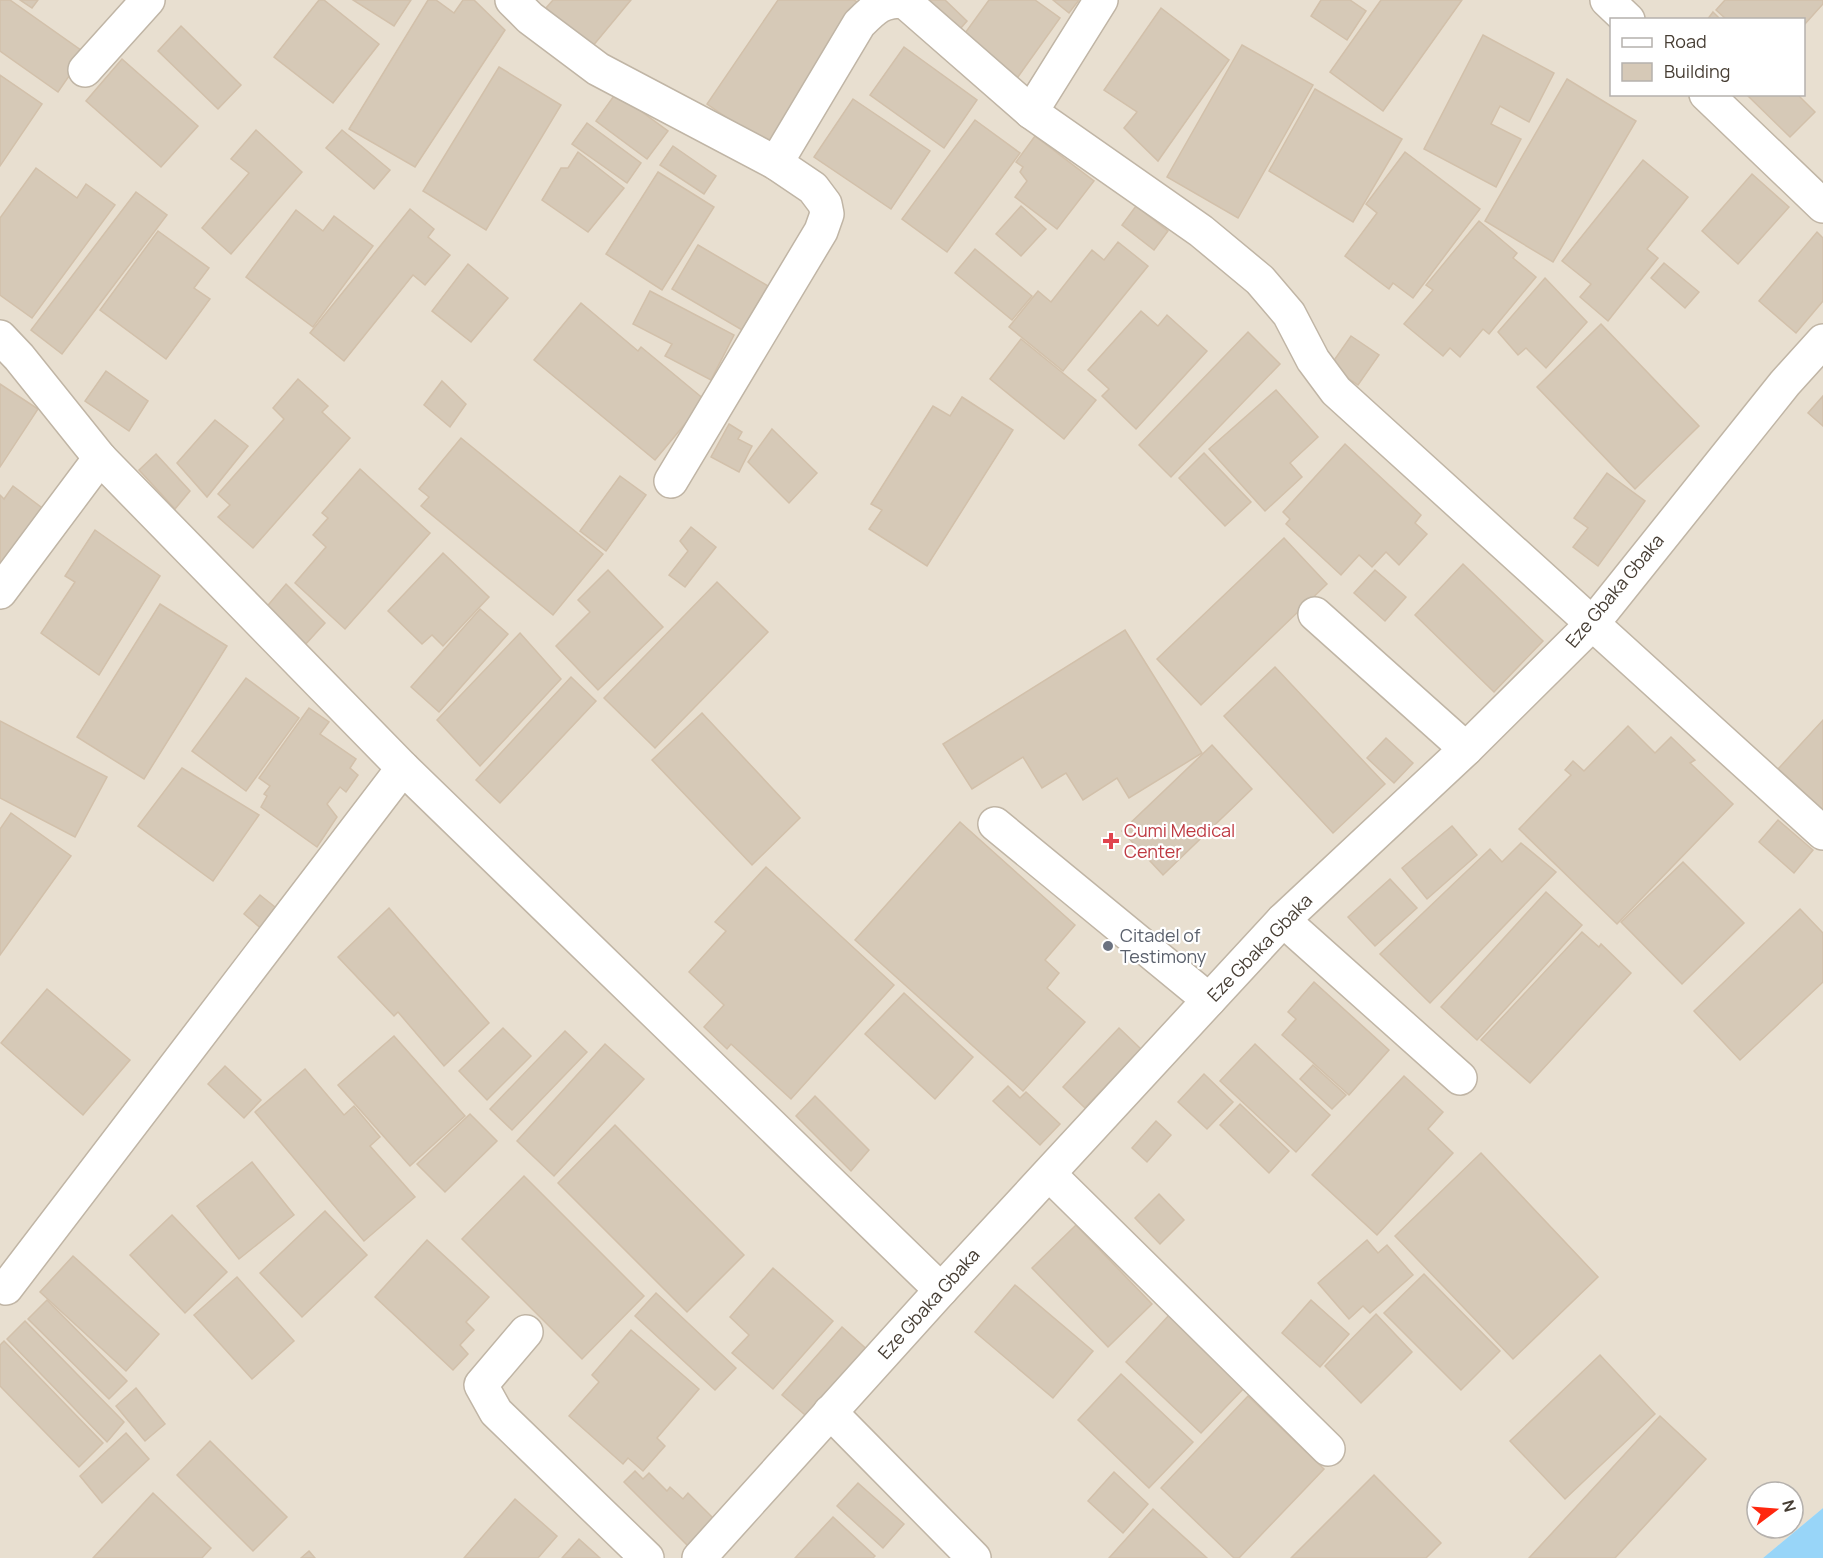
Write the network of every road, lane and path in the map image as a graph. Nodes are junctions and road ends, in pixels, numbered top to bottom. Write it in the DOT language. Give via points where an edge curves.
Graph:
graph roads {
  1 [pos="148,0"];
  2 [pos="512,0"];
  3 [pos="1101,0"];
  4 [pos="1607,0"];
  5 [pos="1626,18"];
  6 [pos="85,69"];
  7 [pos="1708,96"];
  8 [pos="1032,112"];
  9 [pos="776,163"];
  10 [pos="1823,207"];
  11 [pos="0,337"];
  12 [pos="1823,341"];
  13 [pos="100,458"];
  14 [pos="671,481"];
  15 [pos="0,592"];
  16 [pos="1315,614"];
  17 [pos="1593,623"];
  18 [pos="1466,749"];
  19 [pos="403,768"];
  20 [pos="995,824"];
  21 [pos="1823,833"];
  22 [pos="1283,920"];
  23 [pos="1209,1000"];
  24 [pos="1460,1078"];
  25 [pos="1048,1174"];
  26 [pos="6,1288"];
  27 [pos="941,1290"];
  28 [pos="526,1332"];
  29 [pos="830,1412"];
  30 [pos="1328,1449"];
  31 [pos="646,1558"];
  32 [pos="699,1558"];
  33 [pos="974,1558"];
  1 -- 6 [label="street"];
  2 -- 9 [label="street" via="598,69"];
  3 -- 8 [label="street"];
  4 -- 5 [label="street"];
  7 -- 10 [label="street"];
  8 -- 9 [label="street" via="904,1 889,1 876,7 859,24"];
  8 -- 17 [label="street" via="1201,231 1260,280 1289,314 1313,360 1336,391"];
  9 -- 14 [label="street" via="813,188 827,214 821,231"];
  11 -- 13 [label="street"];
  12 -- 17 [label="street, Eze Gbaka Gbaka"];
  13 -- 15 [label="street"];
  13 -- 19 [label="street"];
  16 -- 18 [label="street"];
  17 -- 18 [label="street, Eze Gbaka Gbaka"];
  17 -- 21 [label="street"];
  18 -- 22 [label="street, Eze Gbaka Gbaka"];
  19 -- 26 [label="street"];
  19 -- 27 [label="street"];
  20 -- 23 [label="street"];
  22 -- 23 [label="street, Eze Gbaka Gbaka"];
  22 -- 24 [label="street"];
  23 -- 25 [label="street, Eze Gbaka Gbaka"];
  25 -- 27 [label="street, Eze Gbaka Gbaka"];
  25 -- 30 [label="street"];
  27 -- 29 [label="street, Eze Gbaka Gbaka"];
  28 -- 31 [label="street" via="481,1384 489,1400 496,1412"];
  29 -- 32 [label="street, Eze Gbaka Gbaka"];
  29 -- 33 [label="street"];
}
